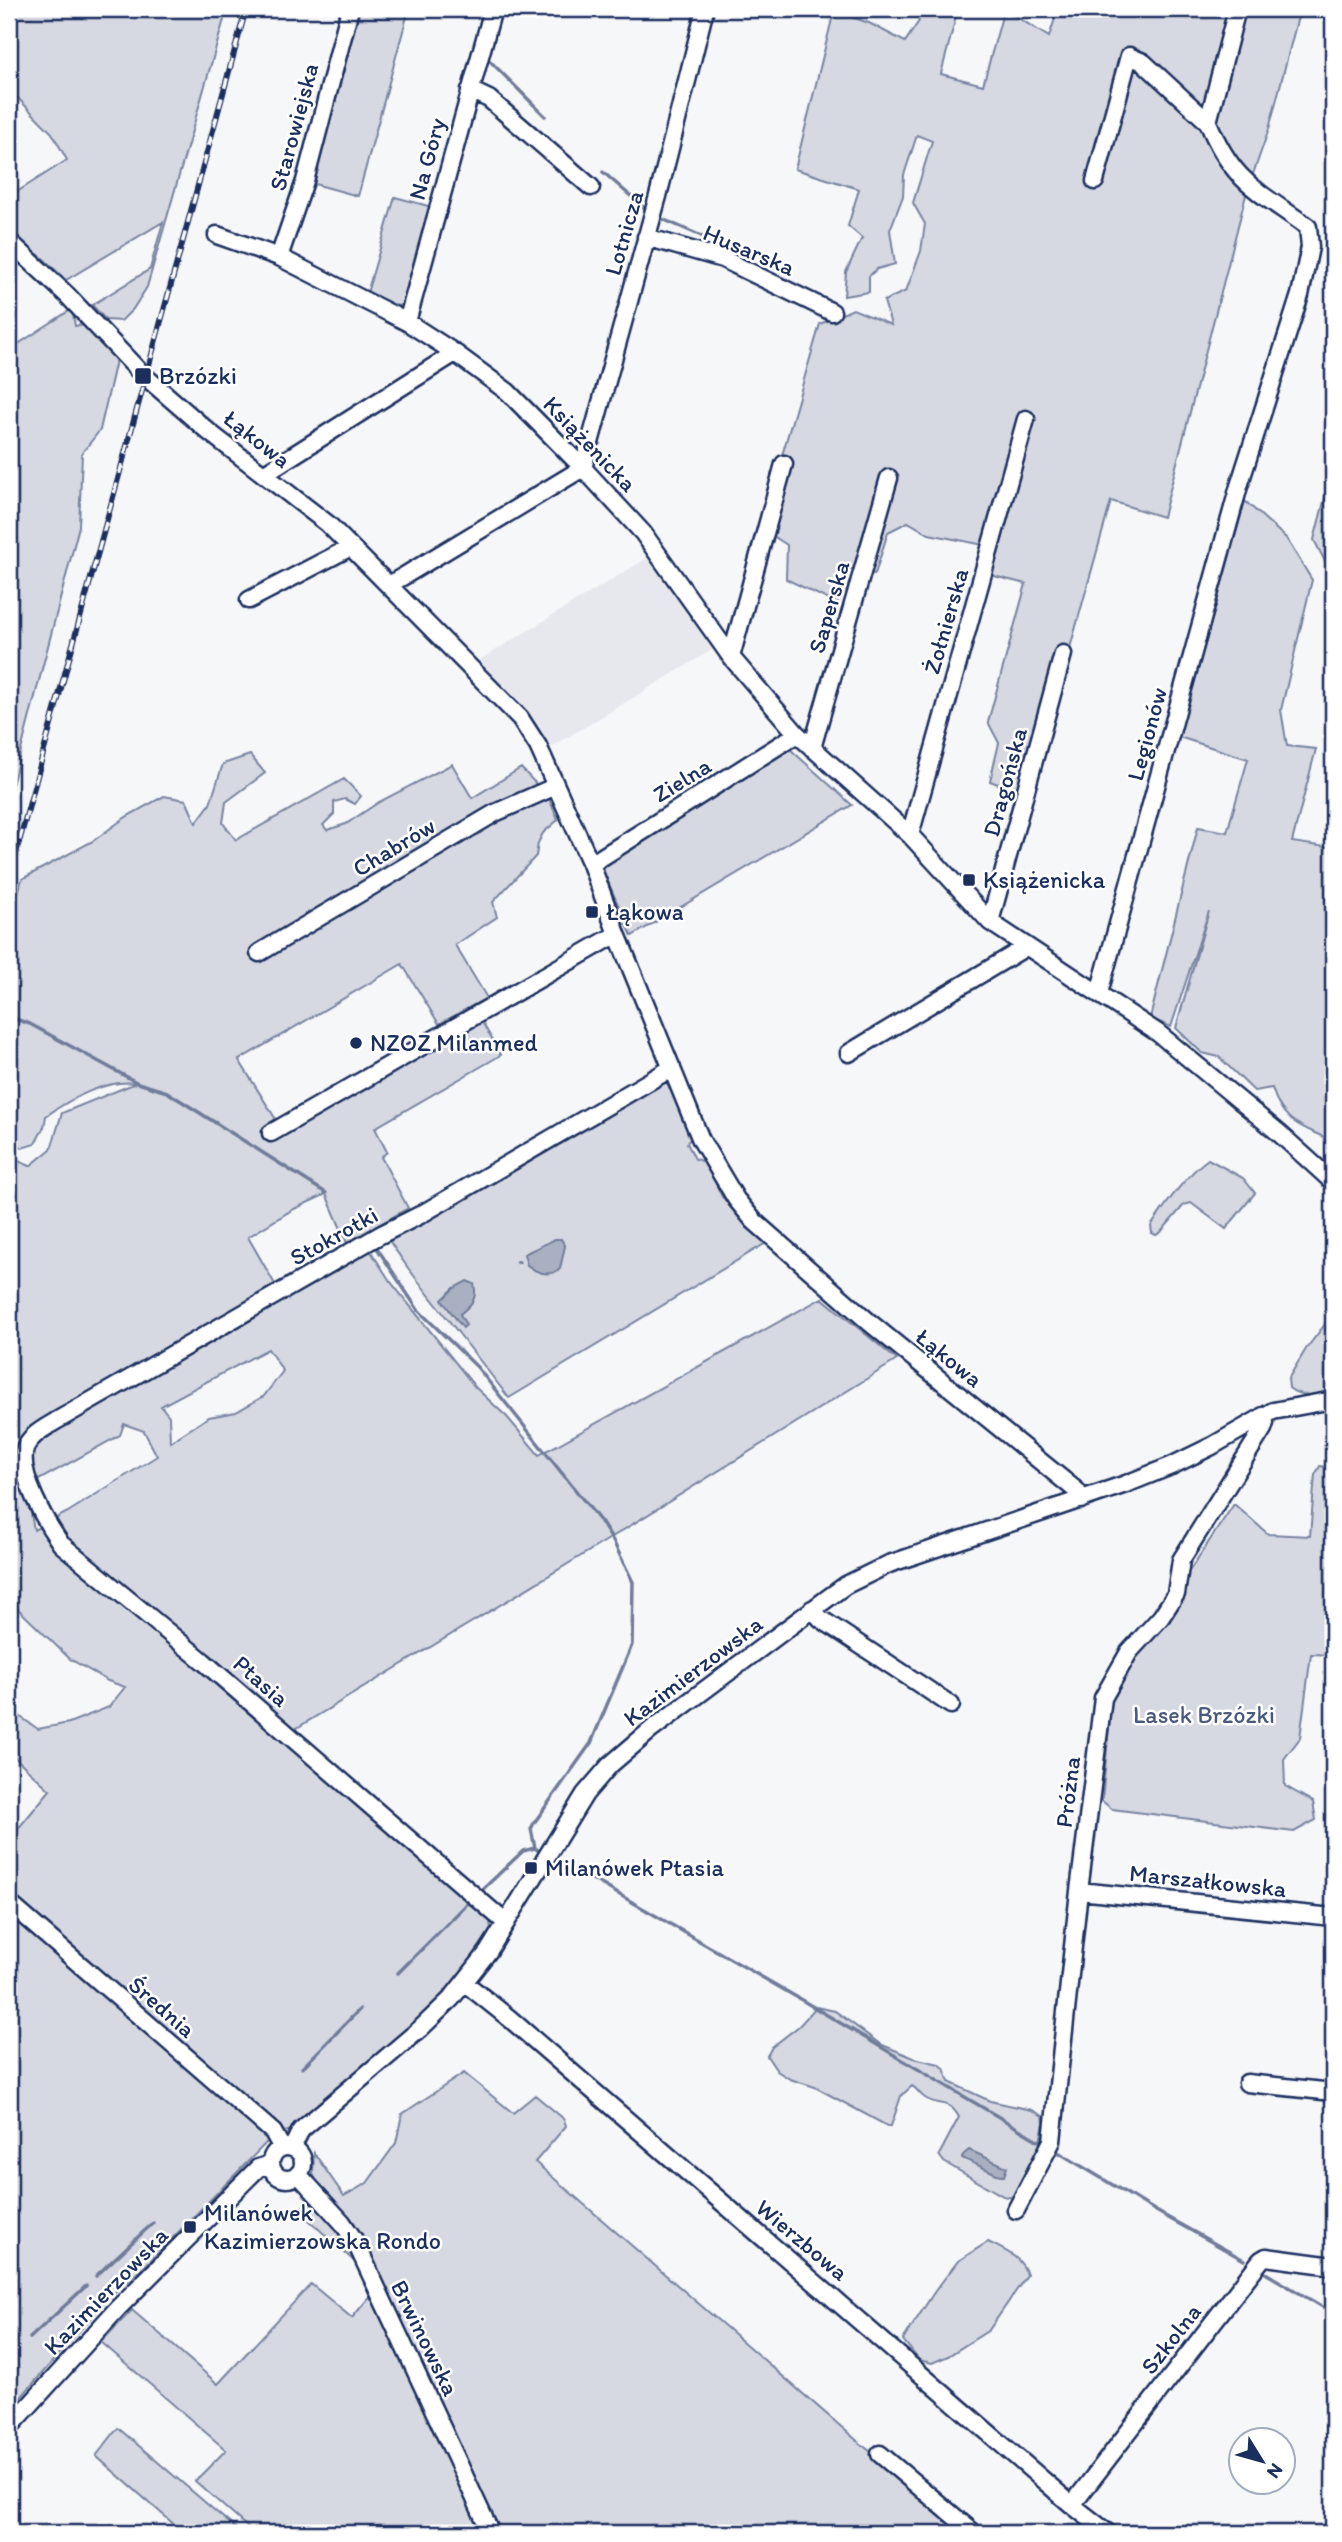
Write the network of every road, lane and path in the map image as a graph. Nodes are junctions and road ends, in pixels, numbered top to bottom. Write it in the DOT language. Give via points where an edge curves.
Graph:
graph roads {
  1 [pos="350,9"];
  2 [pos="493,9"];
  3 [pos="705,9"];
  4 [pos="1237,9"];
  5 [pos="470,90"];
  6 [pos="1208,122"];
  7 [pos="1095,181"];
  8 [pos="591,187"];
  9 [pos="218,235"];
  10 [pos="646,237"];
  11 [pos="9,241"];
  12 [pos="279,257"];
  13 [pos="832,312"];
  14 [pos="407,322"];
  15 [pos="455,353"];
  16 [pos="1026,419"];
  17 [pos="784,464"];
  18 [pos="583,468"];
  19 [pos="265,473"];
  20 [pos="889,478"];
  21 [pos="351,547"];
  22 [pos="389,585"];
  23 [pos="249,600"];
  24 [pos="1063,653"];
  25 [pos="731,657"];
  26 [pos="797,734"];
  27 [pos="812,748"];
  28 [pos="556,786"];
  29 [pos="910,835"];
  30 [pos="591,864"];
  31 [pos="990,922"];
  32 [pos="617,934"];
  33 [pos="1026,947"];
  34 [pos="259,953"];
  35 [pos="1099,993"];
  36 [pos="849,1053"];
  37 [pos="671,1068"];
  38 [pos="271,1133"];
  39 [pos="1333,1182"];
  40 [pos="1333,1400"];
  41 [pos="1263,1416"];
  42 [pos="25,1450"];
  43 [pos="1081,1500"];
  44 [pos="812,1609"];
  45 [pos="951,1705"];
  46 [pos="1079,1891"];
  47 [pos="9,1903"];
  48 [pos="1333,1917"];
  49 [pos="506,1923"];
  50 [pos="465,1983"];
  51 [pos="1247,2083"];
  52 [pos="1333,2092"];
  53 [pos="287,2148"];
  54 [pos="271,2164"];
  55 [pos="298,2175"];
  56 [pos="1016,2210"];
  57 [pos="1333,2266"];
  58 [pos="9,2428"];
  59 [pos="880,2454"];
  60 [pos="1072,2505"];
  61 [pos="491,2533"];
  62 [pos="974,2533"];
  63 [pos="1108,2533"];
  1 -- 12 [label="street, Starowiejska" via="305,181"];
  2 -- 5 [label="street, Na Góry"];
  3 -- 10 [label="street, Lotnicza"];
  4 -- 6 [label="street"];
  5 -- 8 [label="street" via="489,99"];
  5 -- 14 [label="street, Na Góry"];
  6 -- 7 [label="street" via="1143,62 1129,56"];
  6 -- 35 [label="street, Legionów" via="1234,172 1308,227 1310,247"];
  9 -- 12 [label="street, Książenicka"];
  10 -- 13 [label="street, Husarska" via="723,259"];
  10 -- 18 [label="street, Lotnicza"];
  11 -- 19 [label="street, Łąkowa" via="142,374"];
  12 -- 14 [label="street, Książenicka"];
  14 -- 15 [label="street, Książenicka"];
  15 -- 18 [label="street, Książenicka" via="508,393"];
  15 -- 19 [label="street"];
  16 -- 29 [label="street, Żołnierska"];
  17 -- 25 [label="street"];
  18 -- 22 [label="street"];
  18 -- 25 [label="street, Książenicka" via="643,533"];
  19 -- 21 [label="street, Łąkowa"];
  20 -- 27 [label="street, Saperska"];
  21 -- 22 [label="street, Łąkowa"];
  21 -- 23 [label="street"];
  22 -- 28 [label="street, Łąkowa" via="520,718"];
  24 -- 31 [label="street, Dragońska"];
  25 -- 26 [label="street, Książenicka"];
  26 -- 27 [label="street, Książenicka"];
  26 -- 30 [label="street, Zielna"];
  27 -- 29 [label="street, Książenicka"];
  28 -- 30 [label="street, Łąkowa"];
  28 -- 34 [label="street, Chabrów" via="495,813"];
  29 -- 31 [label="street, Książenicka"];
  30 -- 32 [label="street, Łąkowa"];
  31 -- 33 [label="street, Książenicka"];
  32 -- 37 [label="street, Łąkowa"];
  32 -- 38 [label="street"];
  33 -- 35 [label="street, Książenicka"];
  33 -- 36 [label="street"];
  35 -- 39 [label="street, Książenicka" via="1158,1033"];
  37 -- 42 [label="street, Stokrotki" via="56,1421 33,1437"];
  37 -- 43 [label="street, Łąkowa" via="701,1140 754,1221 1077,1491"];
  40 -- 41 [label="street, Kazimierzowska"];
  41 -- 43 [label="street, Kazimierzowska" via="1182,1461"];
  41 -- 46 [label="street, Próżna" via="1263,1429 1181,1560 1176,1594 1129,1652 1103,1698"];
  42 -- 49 [label="street, Ptasia" via="24,1463 35,1497 61,1544"];
  43 -- 44 [label="street, Kazimierzowska" via="889,1564 846,1585"];
  44 -- 45 [label="street"];
  44 -- 49 [label="street, Kazimierzowska" via="610,1765 584,1794"];
  46 -- 48 [label="street, Marszałkowska"];
  46 -- 56 [label="street, Próżna" via="1052,2141"];
  47 -- 53 [label="street, Średnia"];
  49 -- 50 [label="street, Kazimierzowska"];
  50 -- 53 [label="street, Kazimierzowska" via="420,2029 301,2130"];
  50 -- 60 [label="street, Wierzbowa"];
  51 -- 52 [label="street"];
  53 -- 54 [label="street" via="274,2154"];
  53 -- 55 [label="street" via="297,2150 303,2159"];
  54 -- 55 [label="street" via="282,2178"];
  54 -- 58 [label="street, Kazimierzowska" via="258,2168 118,2308"];
  55 -- 61 [label="street, Brwinowska" via="355,2241"];
  57 -- 60 [label="street, Szkolna" via="1261,2260"];
  59 -- 62 [label="street"];
  60 -- 63 [label="street, Wierzbowa"];
}
